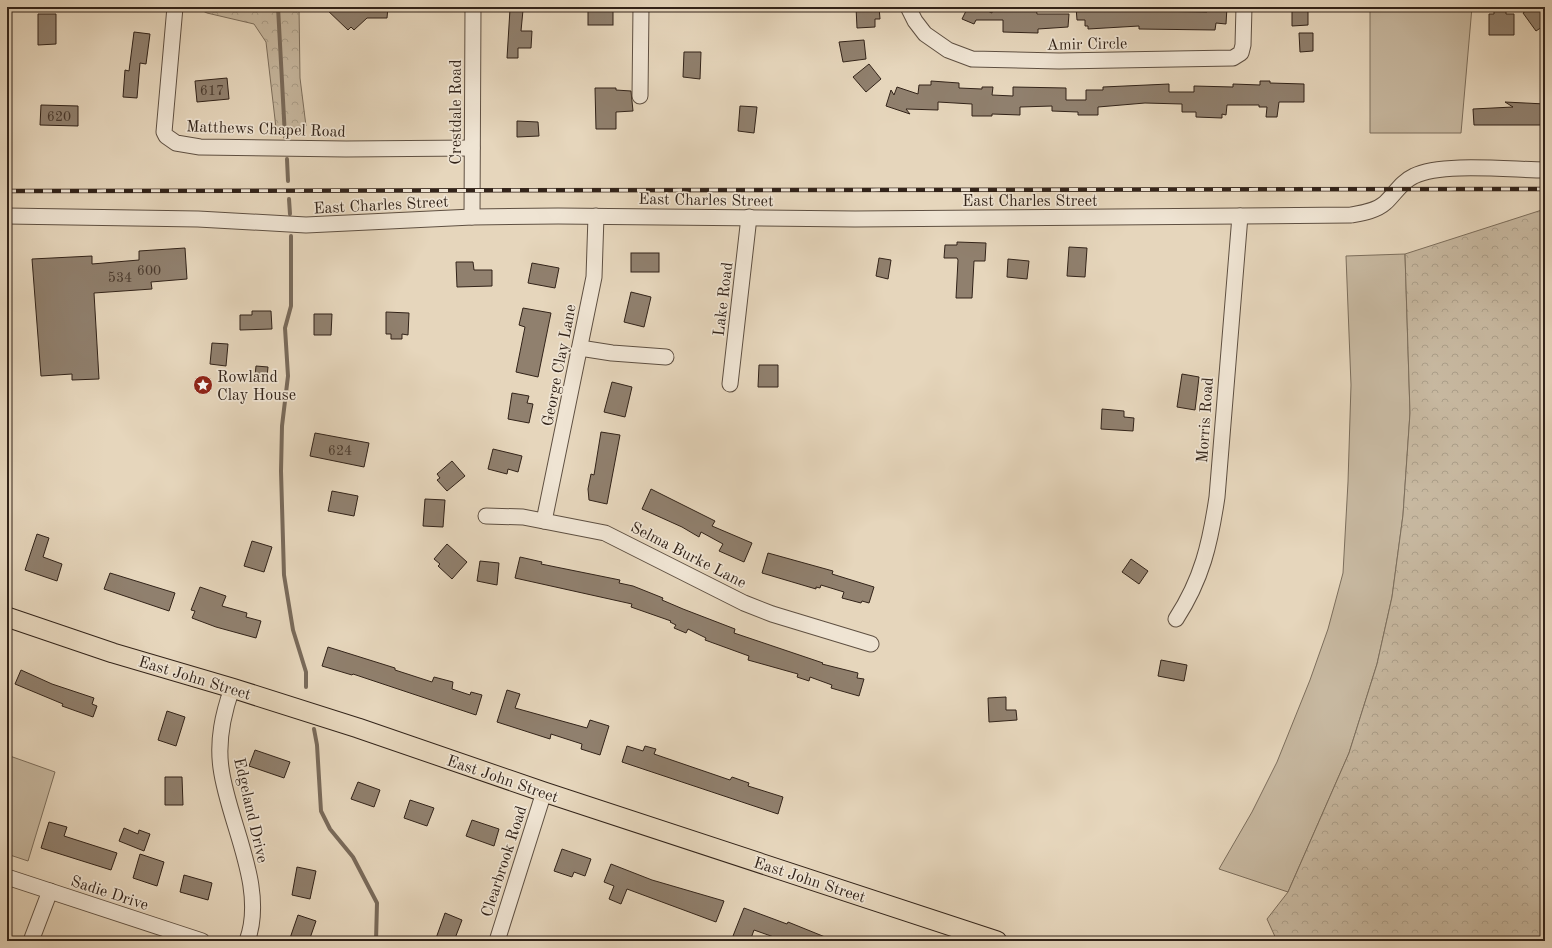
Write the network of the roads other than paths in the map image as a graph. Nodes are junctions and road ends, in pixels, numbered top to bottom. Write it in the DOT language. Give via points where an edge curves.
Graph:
graph roads {
  1 [pos="175,7"];
  2 [pos="473,7"];
  3 [pos="641,7"];
  4 [pos="908,7"];
  5 [pos="1244,7"];
  6 [pos="640,96"];
  7 [pos="472,148"];
  8 [pos="1545,170"];
  9 [pos="7,216"];
  10 [pos="596,216"];
  11 [pos="1240,216"];
  12 [pos="472,217"];
  13 [pos="749,217"];
  14 [pos="580,348"];
  15 [pos="666,357"];
  16 [pos="730,384"];
  17 [pos="486,516"];
  18 [pos="544,521"];
  19 [pos="7,617"];
  20 [pos="1176,619"];
  21 [pos="871,644"];
  22 [pos="232,688"];
  23 [pos="544,792"];
  24 [pos="7,877"];
  25 [pos="50,891"];
  26 [pos="31,941"];
  27 [pos="202,941"];
  28 [pos="248,941"];
  29 [pos="497,941"];
  30 [pos="997,941"];
  1 -- 7 [label="street, Matthews Chapel Road" via="164,132 176,143 200,147"];
  2 -- 7 [label="street, Crestdale Road"];
  3 -- 6 [label="street"];
  4 -- 5 [label="street, Amir Circle" via="925,34 948,50 960,56 986,61 1233,58 1241,53 1243,45"];
  7 -- 12 [label="street, Crestdale Road"];
  8 -- 11 [label="street, East Charles Street" via="1460,168 1426,171 1396,189 1384,204 1367,212 1351,215"];
  9 -- 12 [label="street, East Charles Street" via="198,219 306,225"];
  10 -- 12 [label="street, East Charles Street"];
  10 -- 13 [label="street, East Charles Street"];
  10 -- 14 [label="street, George Clay Lane" via="594,277"];
  11 -- 13 [label="street, East Charles Street" via="855,219"];
  11 -- 20 [label="street, Morris Road" via="1217,497 1211,536 1199,578"];
  13 -- 16 [label="street, Lake Road"];
  14 -- 15 [label="street"];
  14 -- 18 [label="street, George Clay Lane"];
  17 -- 18 [label="street, Selma Burke Lane" via="522,517"];
  18 -- 21 [label="street, Selma Burke Lane" via="605,533 694,579 765,611"];
  19 -- 22 [label="main road, East John Street" via="113,653"];
  22 -- 23 [label="main road, East John Street"];
  22 -- 28 [label="street, Edgeland Drive" via="221,726 220,752 223,782 251,885 251,927"];
  23 -- 29 [label="street, Clearbrook Road"];
  23 -- 30 [label="main road, East John Street"];
  24 -- 25 [label="street, Sadie Drive"];
  25 -- 26 [label="street"];
  25 -- 27 [label="street, Sadie Drive"];
}
